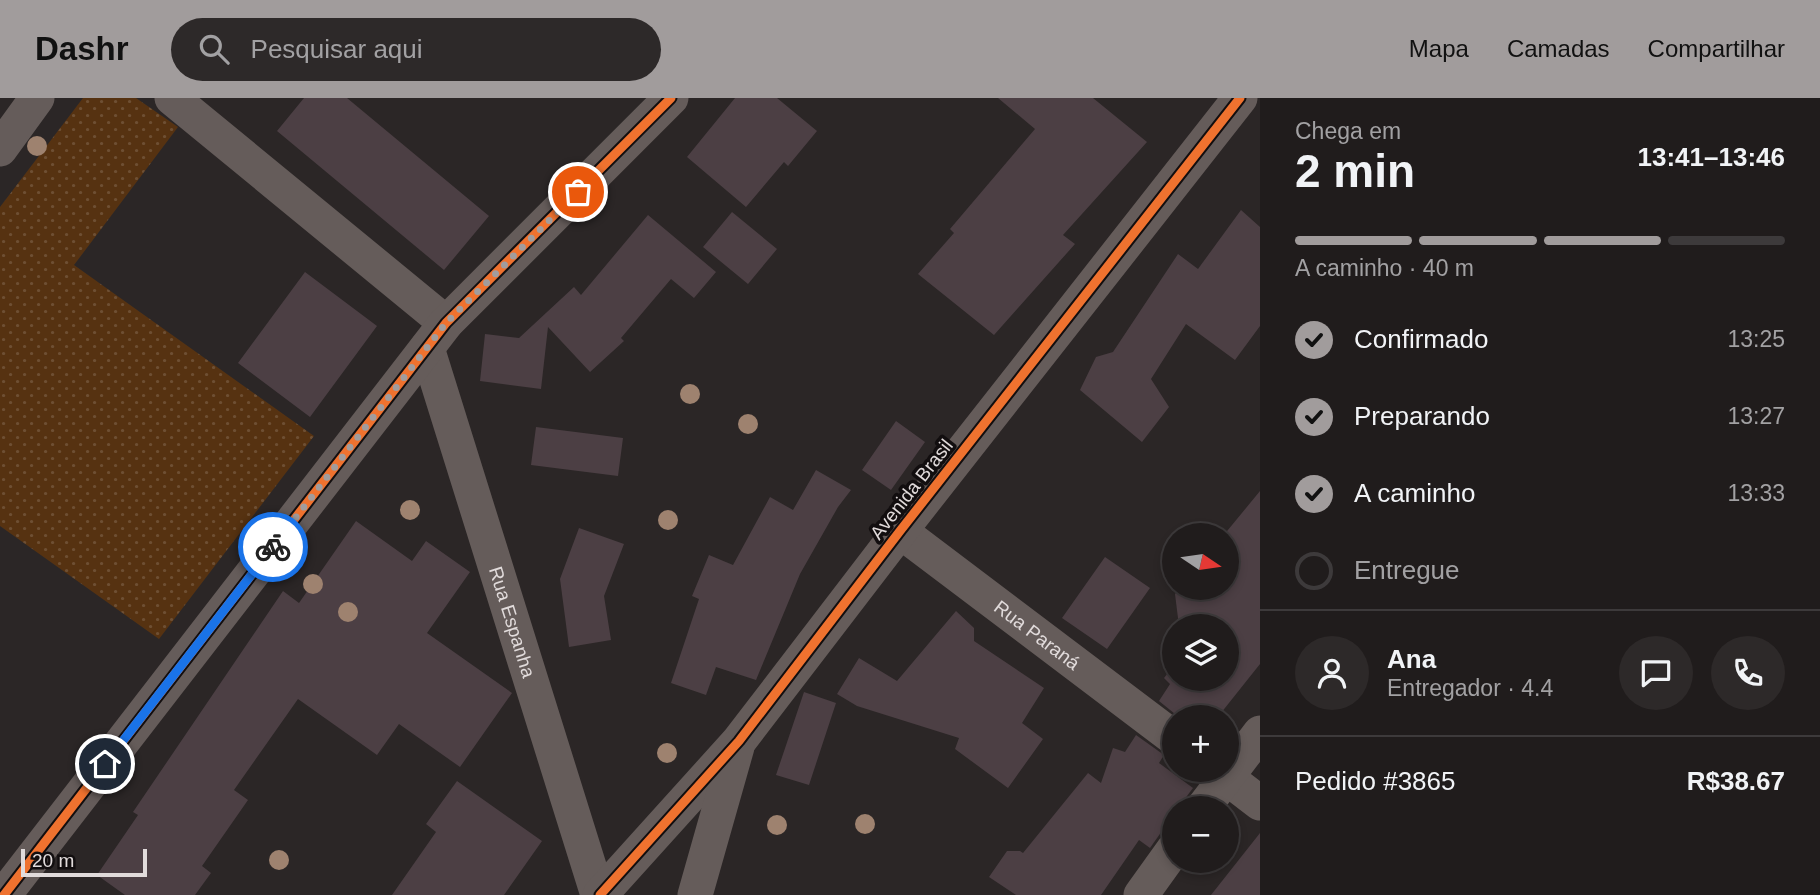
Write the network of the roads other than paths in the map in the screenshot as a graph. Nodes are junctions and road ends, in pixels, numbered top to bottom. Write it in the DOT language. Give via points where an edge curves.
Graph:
graph roads {
  1 [pos="37,98"];
  2 [pos="172,98"];
  3 [pos="671,98"];
  4 [pos="1240,98"];
  5 [pos="0,149"];
  6 [pos="437,336"];
  7 [pos="900,531"];
  8 [pos="1162,729"];
  9 [pos="1260,733"];
  10 [pos="739,741"];
  11 [pos="1239,756"];
  12 [pos="1232,782"];
  13 [pos="1260,803"];
  14 [pos="1162,866"];
  15 [pos="4,895"];
  16 [pos="599,895"];
  17 [pos="695,895"];
  18 [pos="1141,895"];
  1 -- 5 [label="street"];
  2 -- 6 [label="street"];
  3 -- 6 [label="street"];
  4 -- 7 [label="street, Avenida Brasil"];
  6 -- 15 [label="street"];
  6 -- 16 [label="street, Rua Espanha"];
  7 -- 8 [label="street, Rua Paraná"];
  7 -- 10 [label="street, Avenida Brasil"];
  9 -- 11 [label="street"];
  10 -- 16 [label="street, Avenida Brasil"];
  10 -- 17 [label="street"];
  12 -- 13 [label="street"];
  14 -- 18 [label="street"];
}
